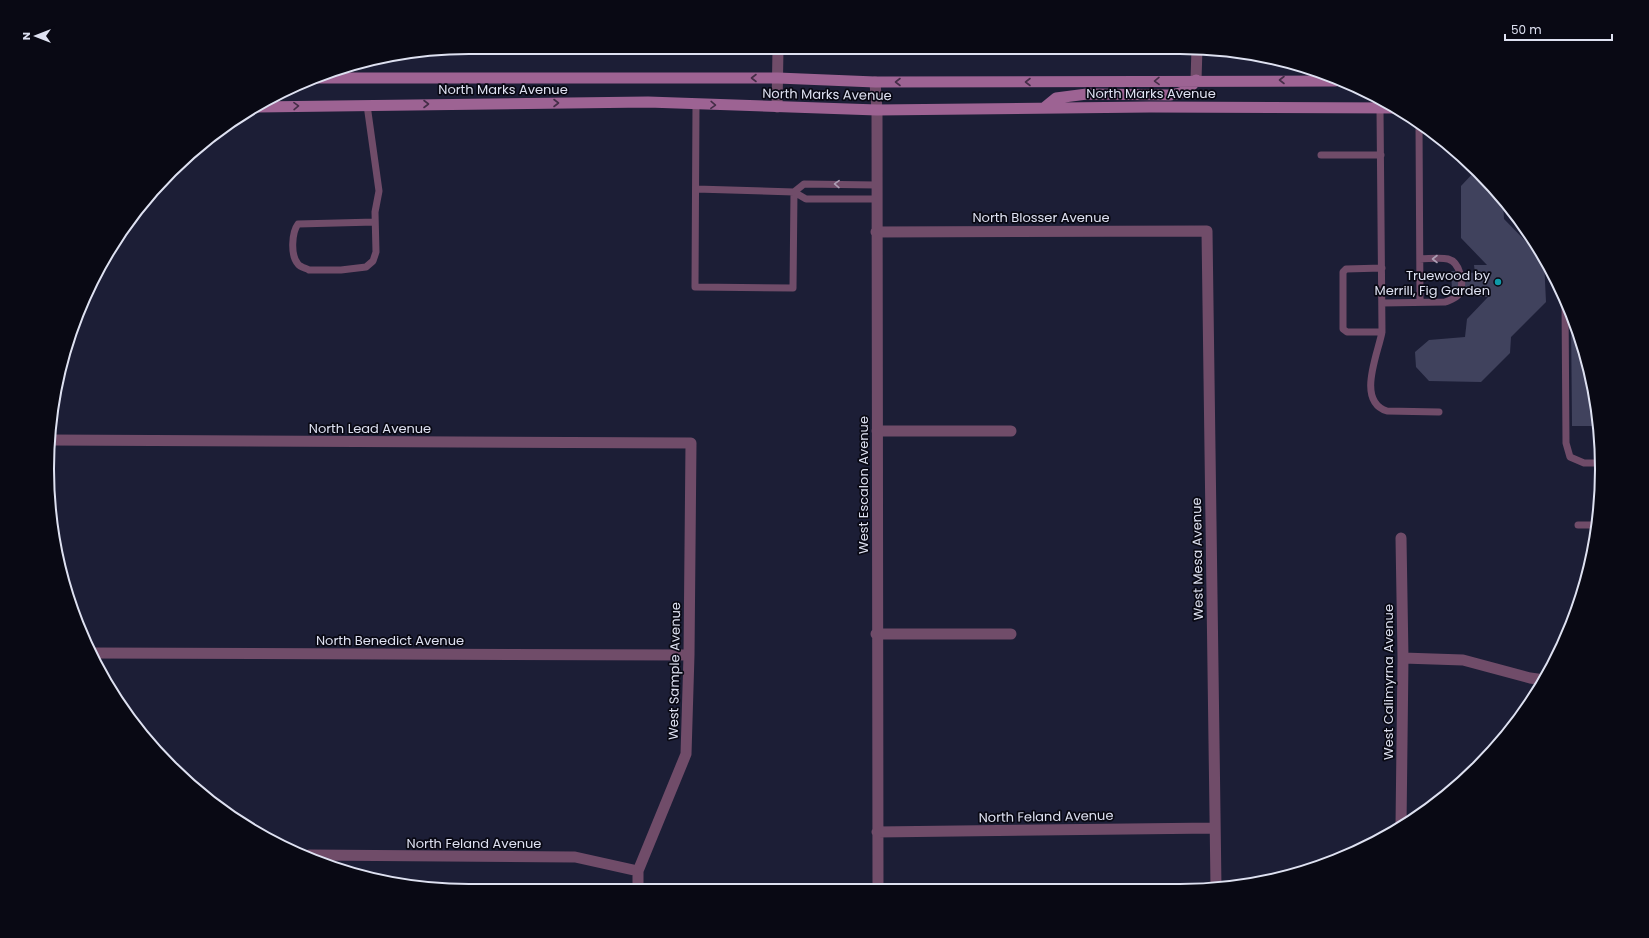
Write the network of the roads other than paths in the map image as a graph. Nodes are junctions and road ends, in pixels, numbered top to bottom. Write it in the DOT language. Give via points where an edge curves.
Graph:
graph roads {
  1 [pos="778,54"];
  2 [pos="1197,55"];
  3 [pos="1313,76"];
  4 [pos="331,78"];
  5 [pos="778,78"];
  6 [pos="1196,80"];
  7 [pos="875,82"];
  8 [pos="367,104"];
  9 [pos="696,104"];
  10 [pos="269,106"];
  11 [pos="1381,106"];
  12 [pos="778,107"];
  13 [pos="1045,107"];
  14 [pos="1385,108"];
  15 [pos="877,110"];
  16 [pos="1419,130"];
  17 [pos="1321,155"];
  18 [pos="1381,155"];
  19 [pos="876,185"];
  20 [pos="696,190"];
  21 [pos="794,192"];
  22 [pos="876,199"];
  23 [pos="375,222"];
  24 [pos="1207,231"];
  25 [pos="876,232"];
  26 [pos="1420,259"];
  27 [pos="1382,268"];
  28 [pos="1420,302"];
  29 [pos="1382,303"];
  30 [pos="1565,315"];
  31 [pos="1382,332"];
  32 [pos="1439,412"];
  33 [pos="877,431"];
  34 [pos="1012,431"];
  35 [pos="55,440"];
  36 [pos="691,443"];
  37 [pos="1595,463"];
  38 [pos="1578,525"];
  39 [pos="1591,525"];
  40 [pos="1401,538"];
  41 [pos="876,634"];
  42 [pos="1012,634"];
  43 [pos="97,653"];
  44 [pos="689,655"];
  45 [pos="1403,658"];
  46 [pos="1537,679"];
  47 [pos="1402,819"];
  48 [pos="1215,828"];
  49 [pos="877,832"];
  50 [pos="318,855"];
  51 [pos="638,871"];
  52 [pos="1216,882"];
  53 [pos="638,884"];
  54 [pos="878,884"];
  1 -- 5 [label="street"];
  2 -- 6 [label="street"];
  3 -- 6 [label="main road, North Marks Avenue, one-way"];
  5 -- 4 [label="main road, North Marks Avenue, one-way"];
  5 -- 7 [label="main road, North Marks Avenue"];
  5 -- 12 [label="street"];
  6 -- 7 [label="main road, North Marks Avenue, one-way"];
  6 -- 13 [label="main road" via="1190,89 1182,93 1079,95 1056,98"];
  7 -- 15 [label="street, West Escalon Avenue"];
  8 -- 9 [label="main road, North Marks Avenue, one-way"];
  10 -- 8 [label="main road, North Marks Avenue, one-way"];
  8 -- 23 [label="lane" via="380,191"];
  9 -- 12 [label="main road, North Marks Avenue, one-way"];
  9 -- 20 [label="lane"];
  11 -- 13 [label="main road, North Marks Avenue"];
  12 -- 15 [label="main road, North Marks Avenue"];
  13 -- 15 [label="main road, North Marks Avenue"];
  14 -- 18 [label="lane"];
  15 -- 19 [label="street, West Escalon Avenue"];
  16 -- 26 [label="lane"];
  17 -- 18 [label="lane"];
  18 -- 27 [label="lane"];
  19 -- 21 [label="lane, one-way" via="804,184"];
  19 -- 22 [label="street, West Escalon Avenue"];
  20 -- 21 [label="lane"];
  20 -- 21 [label="lane" via="695,287 793,288"];
  21 -- 22 [label="lane" via="806,199"];
  22 -- 25 [label="street, West Escalon Avenue"];
  23 -- 23 [label="lane" via="376,252 373,261 366,267 308,270 294,259 294,230 298,224"];
  24 -- 25 [label="street, North Blosser Avenue"];
  24 -- 48 [label="street, West Mesa Avenue"];
  25 -- 33 [label="street, West Escalon Avenue"];
  26 -- 28 [label="lane"];
  28 -- 26 [label="lane, one-way" via="1446,302 1454,299 1460,290 1460,272 1455,263 1448,259"];
  27 -- 29 [label="lane"];
  27 -- 31 [label="lane" via="1343,272 1343,329 1347,332"];
  28 -- 29 [label="lane"];
  29 -- 31 [label="lane"];
  30 -- 37 [label="lane" via="1566,443 1570,457 1584,463"];
  31 -- 32 [label="lane" via="1370,380 1372,397 1376,404 1387,412"];
  33 -- 34 [label="street"];
  33 -- 41 [label="street, West Escalon Avenue"];
  35 -- 36 [label="street, North Lead Avenue"];
  36 -- 44 [label="street, West Sample Avenue"];
  38 -- 39 [label="lane"];
  40 -- 45 [label="street, West Calimyrna Avenue"];
  41 -- 42 [label="street"];
  41 -- 49 [label="street, West Escalon Avenue"];
  43 -- 44 [label="street, North Benedict Avenue"];
  44 -- 51 [label="street, West Sample Avenue" via="686,754"];
  45 -- 46 [label="street" via="1463,660"];
  45 -- 47 [label="street, West Calimyrna Avenue"];
  48 -- 49 [label="street, North Feland Avenue"];
  48 -- 52 [label="street, West Mesa Avenue"];
  49 -- 54 [label="street, West Escalon Avenue"];
  50 -- 51 [label="street, North Feland Avenue" via="575,857"];
  51 -- 53 [label="street, West Sample Avenue"];
}
